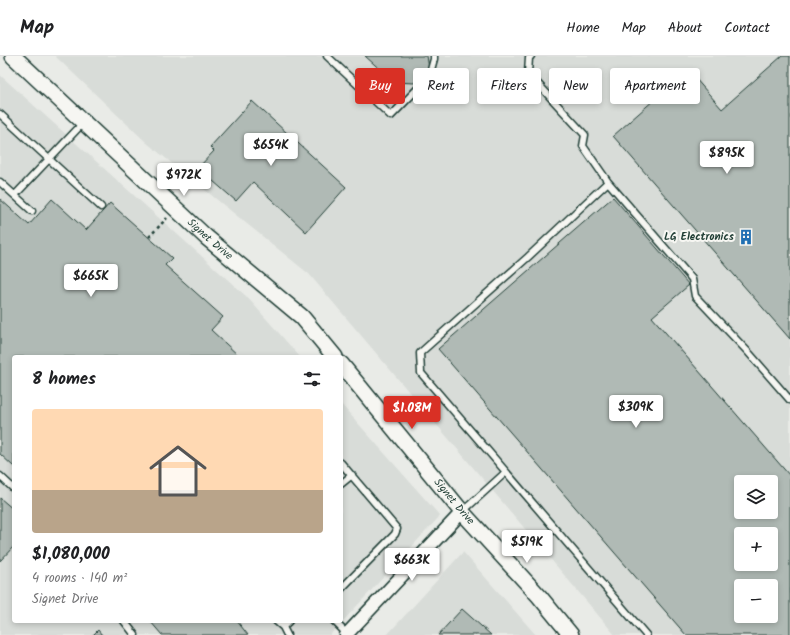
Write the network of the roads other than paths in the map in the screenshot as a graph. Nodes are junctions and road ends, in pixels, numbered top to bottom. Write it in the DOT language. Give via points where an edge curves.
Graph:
graph roads {
  1 [pos="13,56"];
  2 [pos="327,56"];
  3 [pos="434,56"];
  4 [pos="531,56"];
  5 [pos="0,114"];
  6 [pos="84,122"];
  7 [pos="49,159"];
  8 [pos="0,182"];
  9 [pos="608,182"];
  10 [pos="15,195"];
  11 [pos="101,207"];
  12 [pos="32,211"];
  13 [pos="333,355"];
  14 [pos="343,366"];
  15 [pos="790,400"];
  16 [pos="343,465"];
  17 [pos="506,472"];
  18 [pos="352,475"];
  19 [pos="0,476"];
  20 [pos="343,482"];
  21 [pos="12,488"];
  22 [pos="462,512"];
  23 [pos="343,587"];
  24 [pos="126,623"];
  25 [pos="279,623"];
  26 [pos="287,623"];
  27 [pos="336,623"];
  28 [pos="283,626"];
  29 [pos="286,634"];
  30 [pos="346,634"];
  31 [pos="135,635"];
  32 [pos="571,635"];
  33 [pos="646,635"];
  1 -- 6 [label="street, Signet Drive"];
  2 -- 3 [label="lane" via="391,116 430,77"];
  4 -- 9 [label="lane" via="528,73 585,135 583,146"];
  5 -- 7 [label="lane"];
  6 -- 7 [label="lane"];
  6 -- 13 [label="street, Signet Drive" via="206,237 302,317"];
  7 -- 10 [label="lane"];
  7 -- 11 [label="lane"];
  8 -- 10 [label="lane"];
  9 -- 15 [label="lane" via="692,279 695,296"];
  9 -- 17 [label="lane" via="420,353 421,373"];
  10 -- 12 [label="lane"];
  14 -- 22 [label="street, Signet Drive"];
  16 -- 18 [label="lane"];
  17 -- 22 [label="lane"];
  17 -- 33 [label="lane"];
  18 -- 20 [label="lane"];
  18 -- 23 [label="lane" via="397,528 395,534"];
  19 -- 21 [label="lane"];
  22 -- 30 [label="street"];
  22 -- 32 [label="street, Signet Drive"];
  24 -- 31 [label="lane"];
  25 -- 28 [label="lane"];
  26 -- 28 [label="lane"];
  27 -- 30 [label="lane"];
  28 -- 29 [label="lane"];
}
